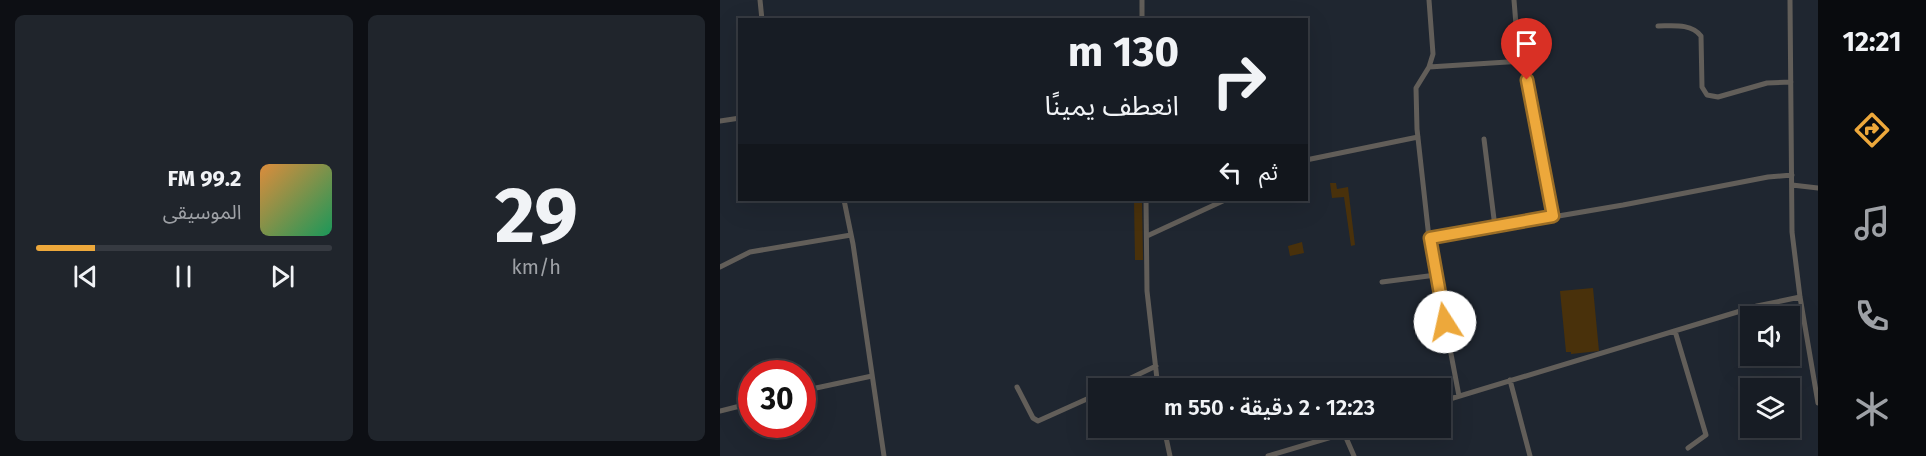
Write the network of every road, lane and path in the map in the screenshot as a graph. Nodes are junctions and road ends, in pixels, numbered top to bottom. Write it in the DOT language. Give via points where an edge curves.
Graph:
graph roads {
  1 [pos="760,0"];
  2 [pos="1142,0"];
  3 [pos="1430,0"];
  4 [pos="1514,0"];
  5 [pos="1790,0"];
  6 [pos="762,18"];
  7 [pos="1142,18"];
  8 [pos="1658,26"];
  9 [pos="1523,61"];
  10 [pos="1429,67"];
  11 [pos="1791,82"];
  12 [pos="738,118"];
  13 [pos="720,122"];
  14 [pos="1418,137"];
  15 [pos="1484,139"];
  16 [pos="1308,160"];
  17 [pos="1792,175"];
  18 [pos="1792,185"];
  19 [pos="1818,188"];
  20 [pos="844,201"];
  21 [pos="1146,201"];
  22 [pos="1223,201"];
  23 [pos="1553,216"];
  24 [pos="1495,227"];
  25 [pos="851,235"];
  26 [pos="1147,236"];
  27 [pos="1430,238"];
  28 [pos="720,267"];
  29 [pos="1436,275"];
  30 [pos="1382,282"];
  31 [pos="1800,297"];
  32 [pos="1675,331"];
  33 [pos="1156,366"];
  34 [pos="872,376"];
  35 [pos="1131,378"];
  36 [pos="1157,378"];
  37 [pos="1510,380"];
  38 [pos="1017,387"];
  39 [pos="816,388"];
  40 [pos="1459,396"];
  41 [pos="1088,398"];
  42 [pos="1451,399"];
  43 [pos="1818,403"];
  44 [pos="738,406"];
  45 [pos="720,411"];
  46 [pos="1166,438"];
  47 [pos="1327,438"];
  48 [pos="1346,438"];
  49 [pos="1688,448"];
  50 [pos="885,456"];
  51 [pos="1170,456"];
  52 [pos="1268,456"];
  53 [pos="1354,456"];
  54 [pos="1530,456"];
  1 -- 6 [label="street"];
  2 -- 7 [label="street"];
  3 -- 10 [label="street" via="1433,54"];
  4 -- 9 [label="street"];
  5 -- 11 [label="street"];
  8 -- 11 [label="street" via="1683,26 1701,36 1702,87 1707,95 1718,97 1767,83"];
  9 -- 10 [label="street"];
  9 -- 23 [label="street"];
  10 -- 14 [label="street" via="1416,88"];
  11 -- 17 [label="street"];
  12 -- 13 [label="street"];
  14 -- 16 [label="street"];
  14 -- 27 [label="street"];
  15 -- 24 [label="street"];
  17 -- 18 [label="street"];
  17 -- 23 [label="street"];
  18 -- 19 [label="street"];
  18 -- 31 [label="street" via="1792,232"];
  20 -- 25 [label="street"];
  21 -- 26 [label="street"];
  22 -- 26 [label="street"];
  23 -- 24 [label="street"];
  24 -- 27 [label="street"];
  25 -- 28 [label="street" via="750,252"];
  25 -- 34 [label="street"];
  26 -- 33 [label="street" via="1148,303"];
  27 -- 29 [label="street"];
  29 -- 30 [label="street"];
  29 -- 40 [label="street"];
  31 -- 32 [label="street"];
  31 -- 43 [label="street"];
  32 -- 37 [label="street"];
  32 -- 49 [label="street" via="1706,435"];
  33 -- 35 [label="street"];
  33 -- 36 [label="street"];
  34 -- 39 [label="street"];
  34 -- 50 [label="street"];
  37 -- 40 [label="street"];
  37 -- 54 [label="street"];
  38 -- 41 [label="street" via="1038,421"];
  40 -- 42 [label="street"];
  44 -- 45 [label="street"];
  46 -- 51 [label="street"];
  47 -- 52 [label="street"];
  48 -- 53 [label="street"];
}
